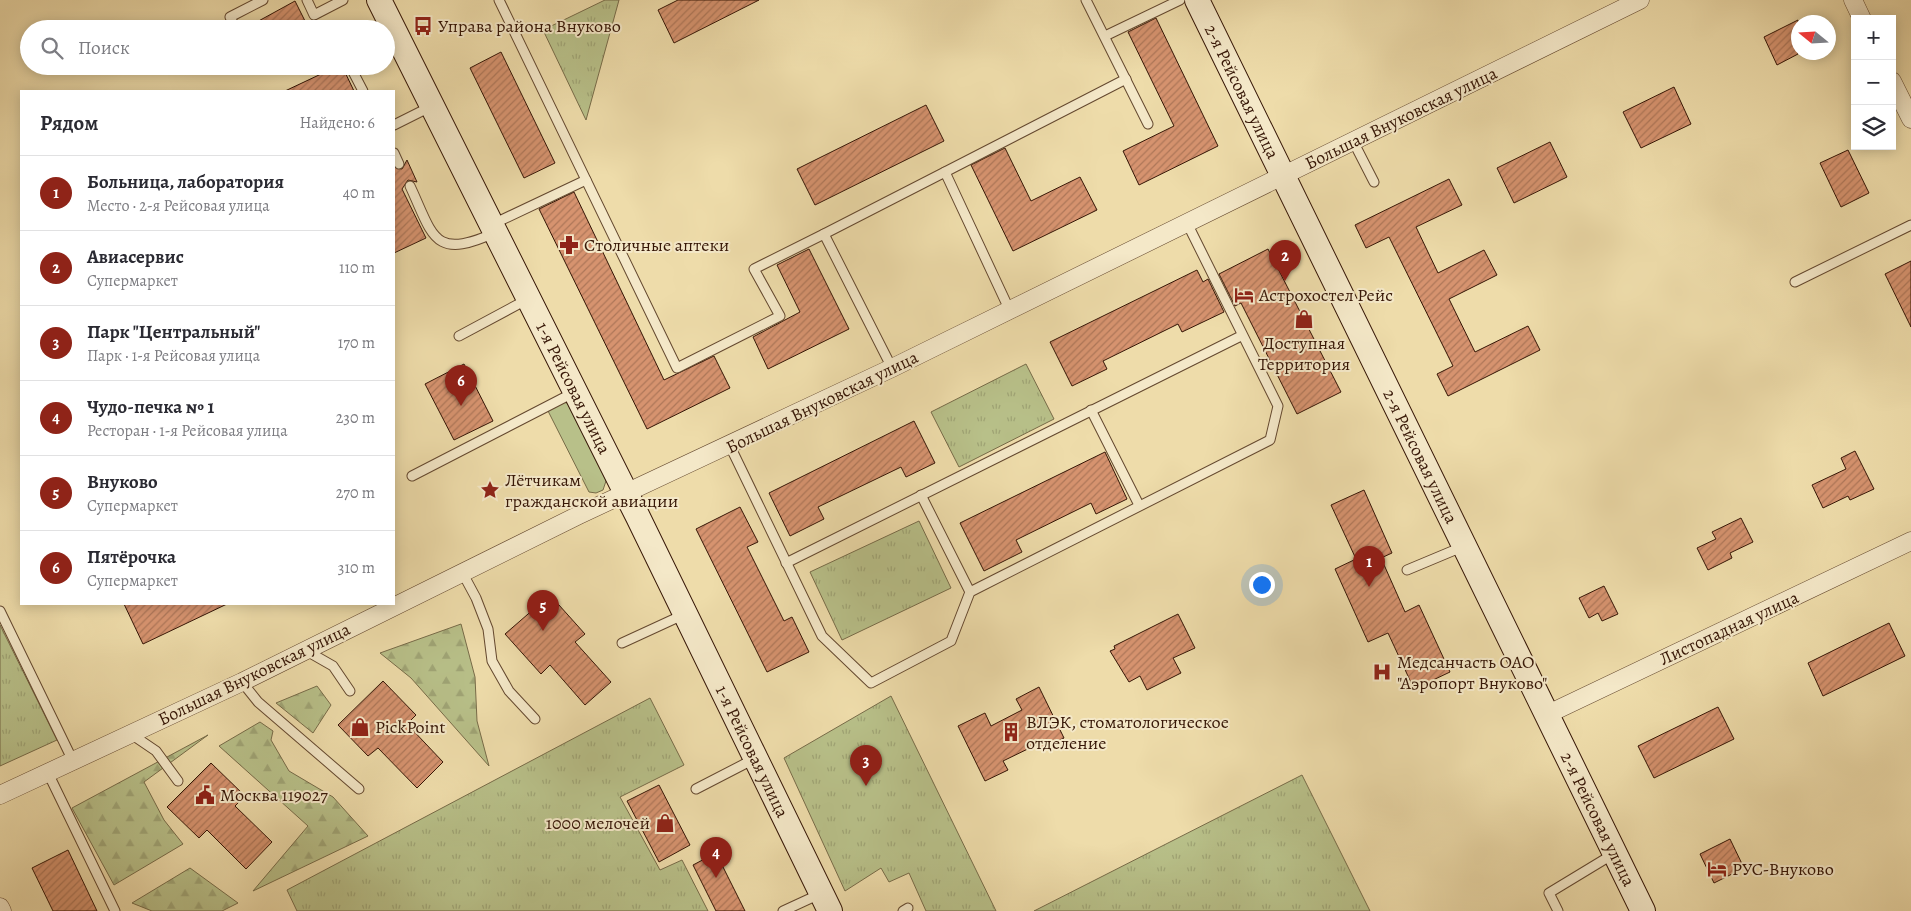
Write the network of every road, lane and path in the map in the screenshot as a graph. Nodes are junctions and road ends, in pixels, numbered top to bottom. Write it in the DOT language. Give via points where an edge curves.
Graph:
graph roads {
  1 [pos="263,0"];
  2 [pos="307,0"];
  3 [pos="343,0"];
  4 [pos="379,0"];
  5 [pos="499,0"];
  6 [pos="1086,0"];
  7 [pos="1180,0"];
  8 [pos="1197,0"];
  9 [pos="1640,0"];
  10 [pos="1853,0"];
  11 [pos="1860,15"];
  12 [pos="232,20"];
  13 [pos="389,20"];
  14 [pos="395,32"];
  15 [pos="1105,36"];
  16 [pos="355,75"];
  17 [pos="1126,79"];
  18 [pos="1896,89"];
  19 [pos="362,90"];
  20 [pos="432,106"];
  21 [pos="1911,119"];
  22 [pos="395,124"];
  23 [pos="1148,124"];
  24 [pos="1353,141"];
  25 [pos="395,155"];
  26 [pos="399,164"];
  27 [pos="945,172"];
  28 [pos="1283,176"];
  29 [pos="586,180"];
  30 [pos="1374,182"];
  31 [pos="410,186"];
  32 [pos="1187,223"];
  33 [pos="1911,225"];
  34 [pos="492,229"];
  35 [pos="824,234"];
  36 [pos="1795,282"];
  37 [pos="528,299"];
  38 [pos="1010,311"];
  39 [pos="459,336"];
  40 [pos="1241,336"];
  41 [pos="892,368"];
  42 [pos="575,392"];
  43 [pos="1091,410"];
  44 [pos="730,446"];
  45 [pos="412,476"];
  46 [pos="626,494"];
  47 [pos="922,496"];
  48 [pos="1139,505"];
  49 [pos="1911,541"];
  50 [pos="1464,546"];
  51 [pos="786,564"];
  52 [pos="1407,570"];
  53 [pos="462,572"];
  54 [pos="970,592"];
  55 [pos="0,611"];
  56 [pos="685,614"];
  57 [pos="622,642"];
  58 [pos="305,650"];
  59 [pos="242,682"];
  60 [pos="350,691"];
  61 [pos="1546,715"];
  62 [pos="535,719"];
  63 [pos="131,734"];
  64 [pos="756,758"];
  65 [pos="73,761"];
  66 [pos="48,773"];
  67 [pos="178,781"];
  68 [pos="359,789"];
  69 [pos="696,789"];
  70 [pos="0,796"];
  71 [pos="1615,853"];
  72 [pos="826,902"];
  73 [pos="0,908"];
  74 [pos="2,911"];
  75 [pos="115,911"];
  76 [pos="783,911"];
  77 [pos="1558,911"];
  78 [pos="1643,911"];
  1 -- 12 [label="lane" via="230,17"];
  2 -- 3 [label="lane" via="314,15"];
  4 -- 13 [label="street, 1-я Рейсовая улица"];
  5 -- 29 [label="lane"];
  6 -- 15 [label="lane"];
  7 -- 15 [label="lane"];
  8 -- 28 [label="street, 2-я Рейсовая улица"];
  9 -- 24 [label="street, Большая Внуковская улица"];
  10 -- 11 [label="street"];
  14 -- 20 [label="street, 1-я Рейсовая улица"];
  15 -- 17 [label="lane"];
  16 -- 19 [label="lane"];
  17 -- 23 [label="lane"];
  17 -- 27 [label="lane"];
  18 -- 21 [label="street"];
  20 -- 22 [label="lane"];
  20 -- 34 [label="street, 1-я Рейсовая улица"];
  24 -- 28 [label="street, Большая Внуковская улица"];
  24 -- 30 [label="lane"];
  25 -- 26 [label="lane"];
  27 -- 35 [label="lane"];
  27 -- 38 [label="lane"];
  28 -- 32 [label="street, Большая Внуковская улица"];
  28 -- 50 [label="street, 2-я Рейсовая улица"];
  29 -- 34 [label="lane"];
  29 -- 35 [label="lane" via="676,368 780,316 754,270"];
  31 -- 34 [label="lane" via="432,231 441,242 459,246 473,243"];
  32 -- 38 [label="street, Большая Внуковская улица"];
  32 -- 40 [label="lane"];
  33 -- 36 [label="lane"];
  34 -- 37 [label="street, 1-я Рейсовая улица"];
  35 -- 41 [label="lane"];
  37 -- 39 [label="lane"];
  37 -- 42 [label="street, 1-я Рейсовая улица"];
  38 -- 41 [label="street, Большая Внуковская улица"];
  40 -- 43 [label="lane"];
  40 -- 48 [label="lane" via="1278,406 1270,440"];
  41 -- 44 [label="street, Большая Внуковская улица"];
  42 -- 45 [label="lane"];
  42 -- 46 [label="street, 1-я Рейсовая улица"];
  43 -- 47 [label="lane"];
  43 -- 48 [label="lane"];
  44 -- 46 [label="street, Большая Внуковская улица"];
  44 -- 51 [label="lane"];
  46 -- 53 [label="street, Большая Внуковская улица"];
  46 -- 56 [label="street, 1-я Рейсовая улица"];
  47 -- 51 [label="lane"];
  47 -- 54 [label="lane"];
  48 -- 54 [label="lane"];
  49 -- 61 [label="street, Листопадная улица"];
  50 -- 52 [label="lane"];
  50 -- 61 [label="street, 2-я Рейсовая улица"];
  51 -- 54 [label="lane" via="822,636 871,683 951,641"];
  53 -- 58 [label="street, Большая Внуковская улица"];
  53 -- 62 [label="lane" via="488,629 492,661 509,691"];
  55 -- 65 [label="lane"];
  56 -- 57 [label="lane"];
  56 -- 64 [label="street, 1-я Рейсовая улица"];
  58 -- 59 [label="street, Большая Внуковская улица"];
  58 -- 60 [label="lane" via="333,666"];
  59 -- 63 [label="street, Большая Внуковская улица"];
  59 -- 68 [label="lane" via="258,702"];
  61 -- 71 [label="street, 2-я Рейсовая улица"];
  63 -- 65 [label="street, Большая Внуковская улица"];
  63 -- 67 [label="lane" via="156,751"];
  64 -- 69 [label="lane"];
  64 -- 72 [label="street, 1-я Рейсовая улица"];
  65 -- 66 [label="street, Большая Внуковская улица"];
  66 -- 70 [label="street, Большая Внуковская улица"];
  66 -- 75 [label="lane"];
  71 -- 77 [label="lane" via="1549,893"];
  71 -- 78 [label="street, 2-я Рейсовая улица"];
  72 -- 76 [label="lane"];
  73 -- 74 [label="street"];
}
